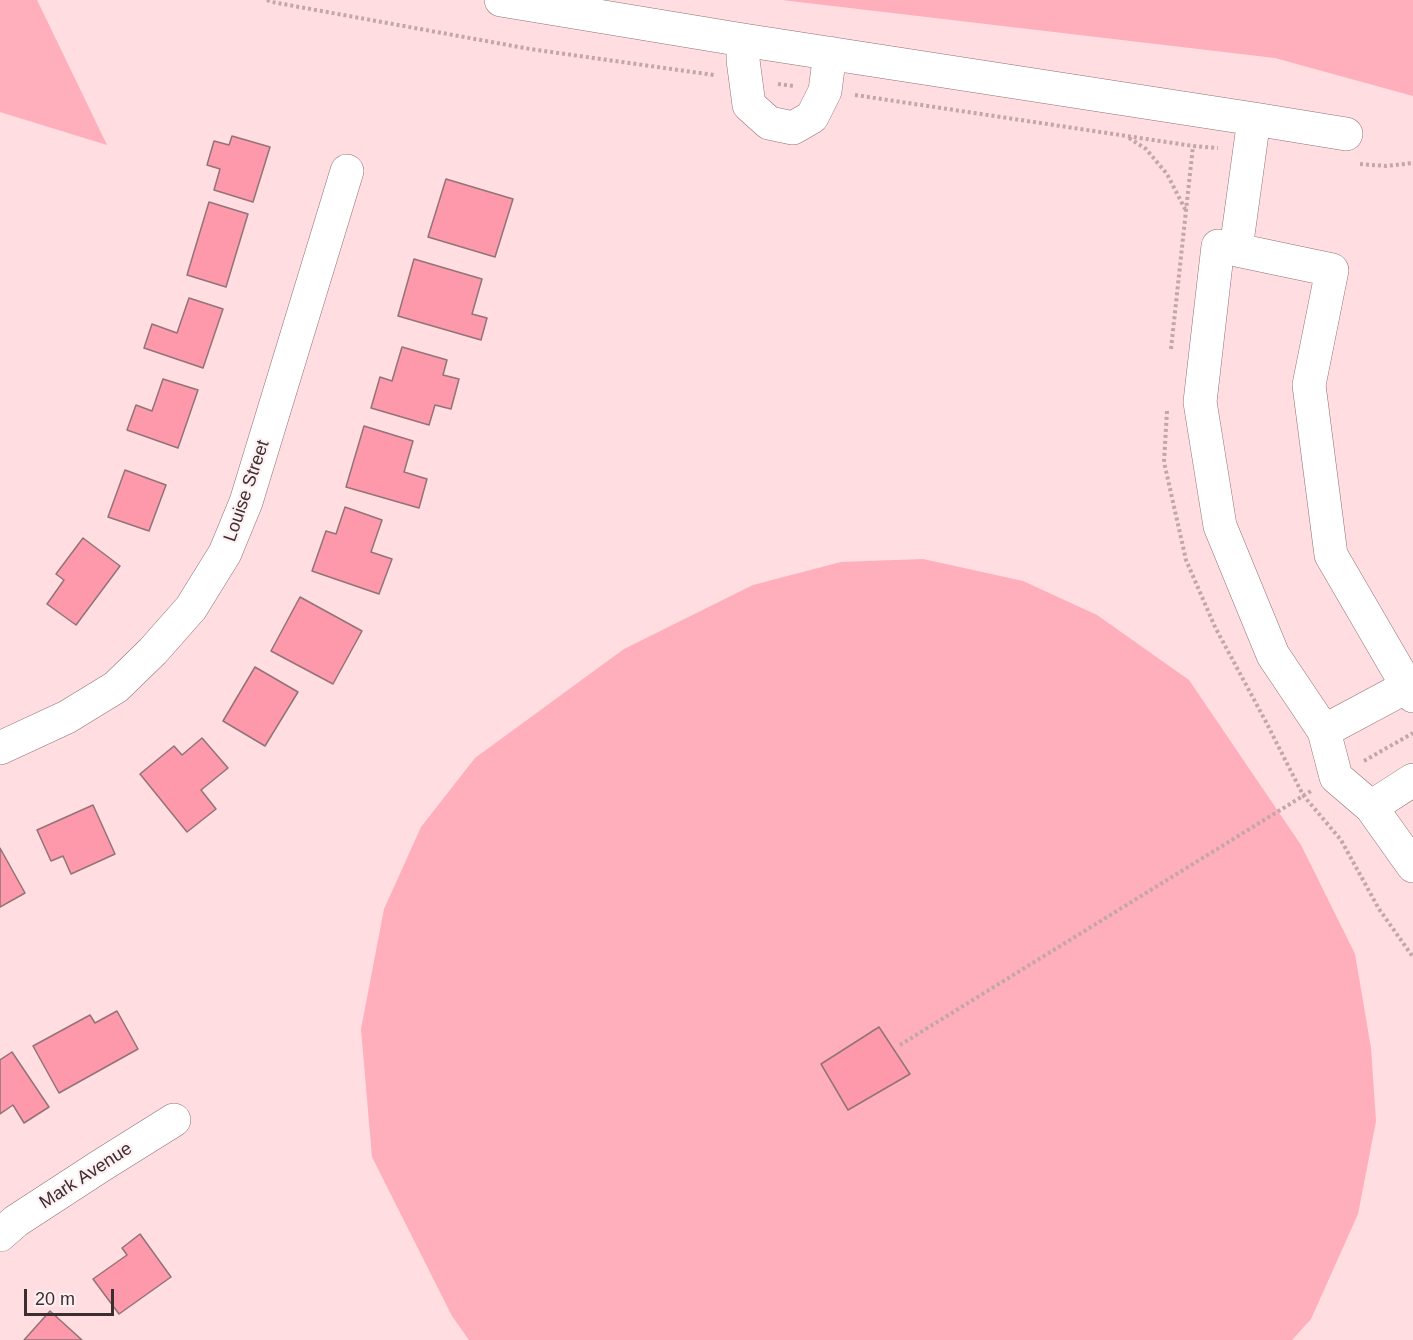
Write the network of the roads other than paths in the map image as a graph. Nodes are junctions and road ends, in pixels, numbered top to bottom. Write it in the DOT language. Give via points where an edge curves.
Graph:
graph roads {
  1 [pos="501,0"];
  2 [pos="743,40"];
  3 [pos="830,53"];
  4 [pos="1254,119"];
  5 [pos="1346,134"];
  6 [pos="346,171"];
  7 [pos="1236,249"];
  8 [pos="1410,691"];
  9 [pos="1324,731"];
  10 [pos="0,748"];
  11 [pos="1413,780"];
  12 [pos="1371,807"];
  13 [pos="1413,866"];
  14 [pos="174,1120"];
  15 [pos="0,1235"];
  1 -- 2 [label="street"];
  2 -- 3 [label="street"];
  2 -- 3 [label="street" via="749,105 769,123 793,128 812,117 825,91"];
  3 -- 4 [label="street"];
  4 -- 5 [label="street"];
  4 -- 7 [label="street"];
  6 -- 10 [label="street, Louise Street" via="246,502 225,553 191,608 116,687 67,717"];
  7 -- 8 [label="street" via="1332,270 1309,385 1331,555"];
  7 -- 9 [label="street" via="1218,246 1200,402 1220,526 1273,655"];
  8 -- 9 [label="street"];
  9 -- 12 [label="street" via="1336,777"];
  11 -- 12 [label="street"];
  12 -- 13 [label="street"];
  14 -- 15 [label="street, Mark Avenue"];
}
